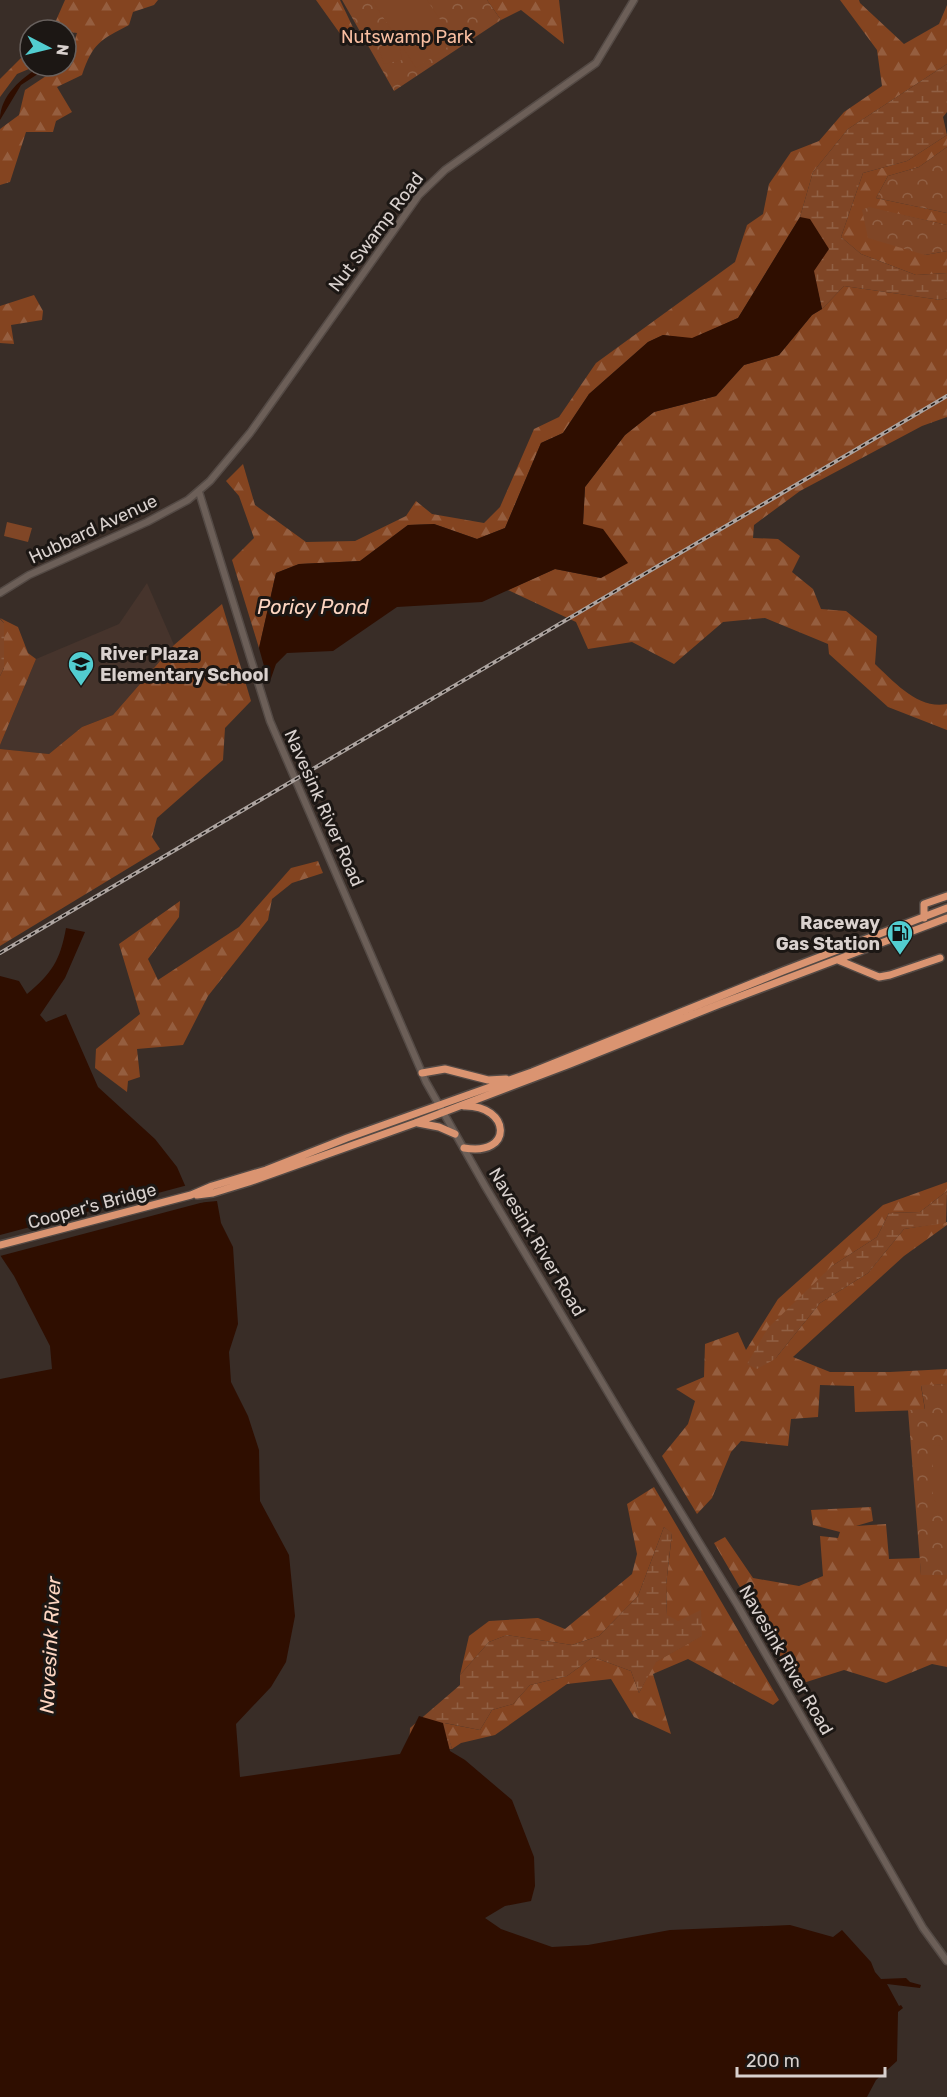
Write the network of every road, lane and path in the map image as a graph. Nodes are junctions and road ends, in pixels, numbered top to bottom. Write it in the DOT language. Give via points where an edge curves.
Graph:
graph roads {
  1 [pos="634,0"];
  2 [pos="199,492"];
  3 [pos="0,593"];
  4 [pos="947,896"];
  5 [pos="947,908"];
  6 [pos="924,918"];
  7 [pos="947,918"];
  8 [pos="940,958"];
  9 [pos="838,960"];
  10 [pos="422,1073"];
  11 [pos="518,1077"];
  12 [pos="458,1107"];
  13 [pos="441,1109"];
  14 [pos="415,1123"];
  15 [pos="455,1134"];
  16 [pos="464,1148"];
  17 [pos="191,1195"];
  18 [pos="0,1245"];
  19 [pos="947,1961"];
  1 -- 2 [label="main road, Nut Swamp Road" via="596,63 445,170 419,195 250,433"];
  2 -- 3 [label="main road, Hubbard Avenue"];
  2 -- 10 [label="main road, Navesink River Road" via="270,721"];
  4 -- 6 [label="highway" via="924,904"];
  5 -- 6 [label="highway"];
  6 -- 11 [label="highway"];
  7 -- 9 [label="highway"];
  8 -- 9 [label="highway" via="879,977"];
  9 -- 12 [label="highway"];
  10 -- 11 [label="highway" via="445,1069 493,1081"];
  10 -- 13 [label="main road, Navesink River Road"];
  11 -- 13 [label="highway"];
  12 -- 13 [label="highway"];
  12 -- 16 [label="highway" via="485,1109 500,1124 493,1146 482,1150"];
  13 -- 14 [label="highway"];
  13 -- 15 [label="main road, Navesink River Road"];
  13 -- 17 [label="highway"];
  14 -- 15 [label="highway"];
  14 -- 17 [label="highway" via="249,1182"];
  15 -- 16 [label="main road, Navesink River Road"];
  16 -- 19 [label="main road, Navesink River Road" via="738,1606 923,1928"];
  17 -- 18 [label="highway, Cooper's Bridge"];
}
